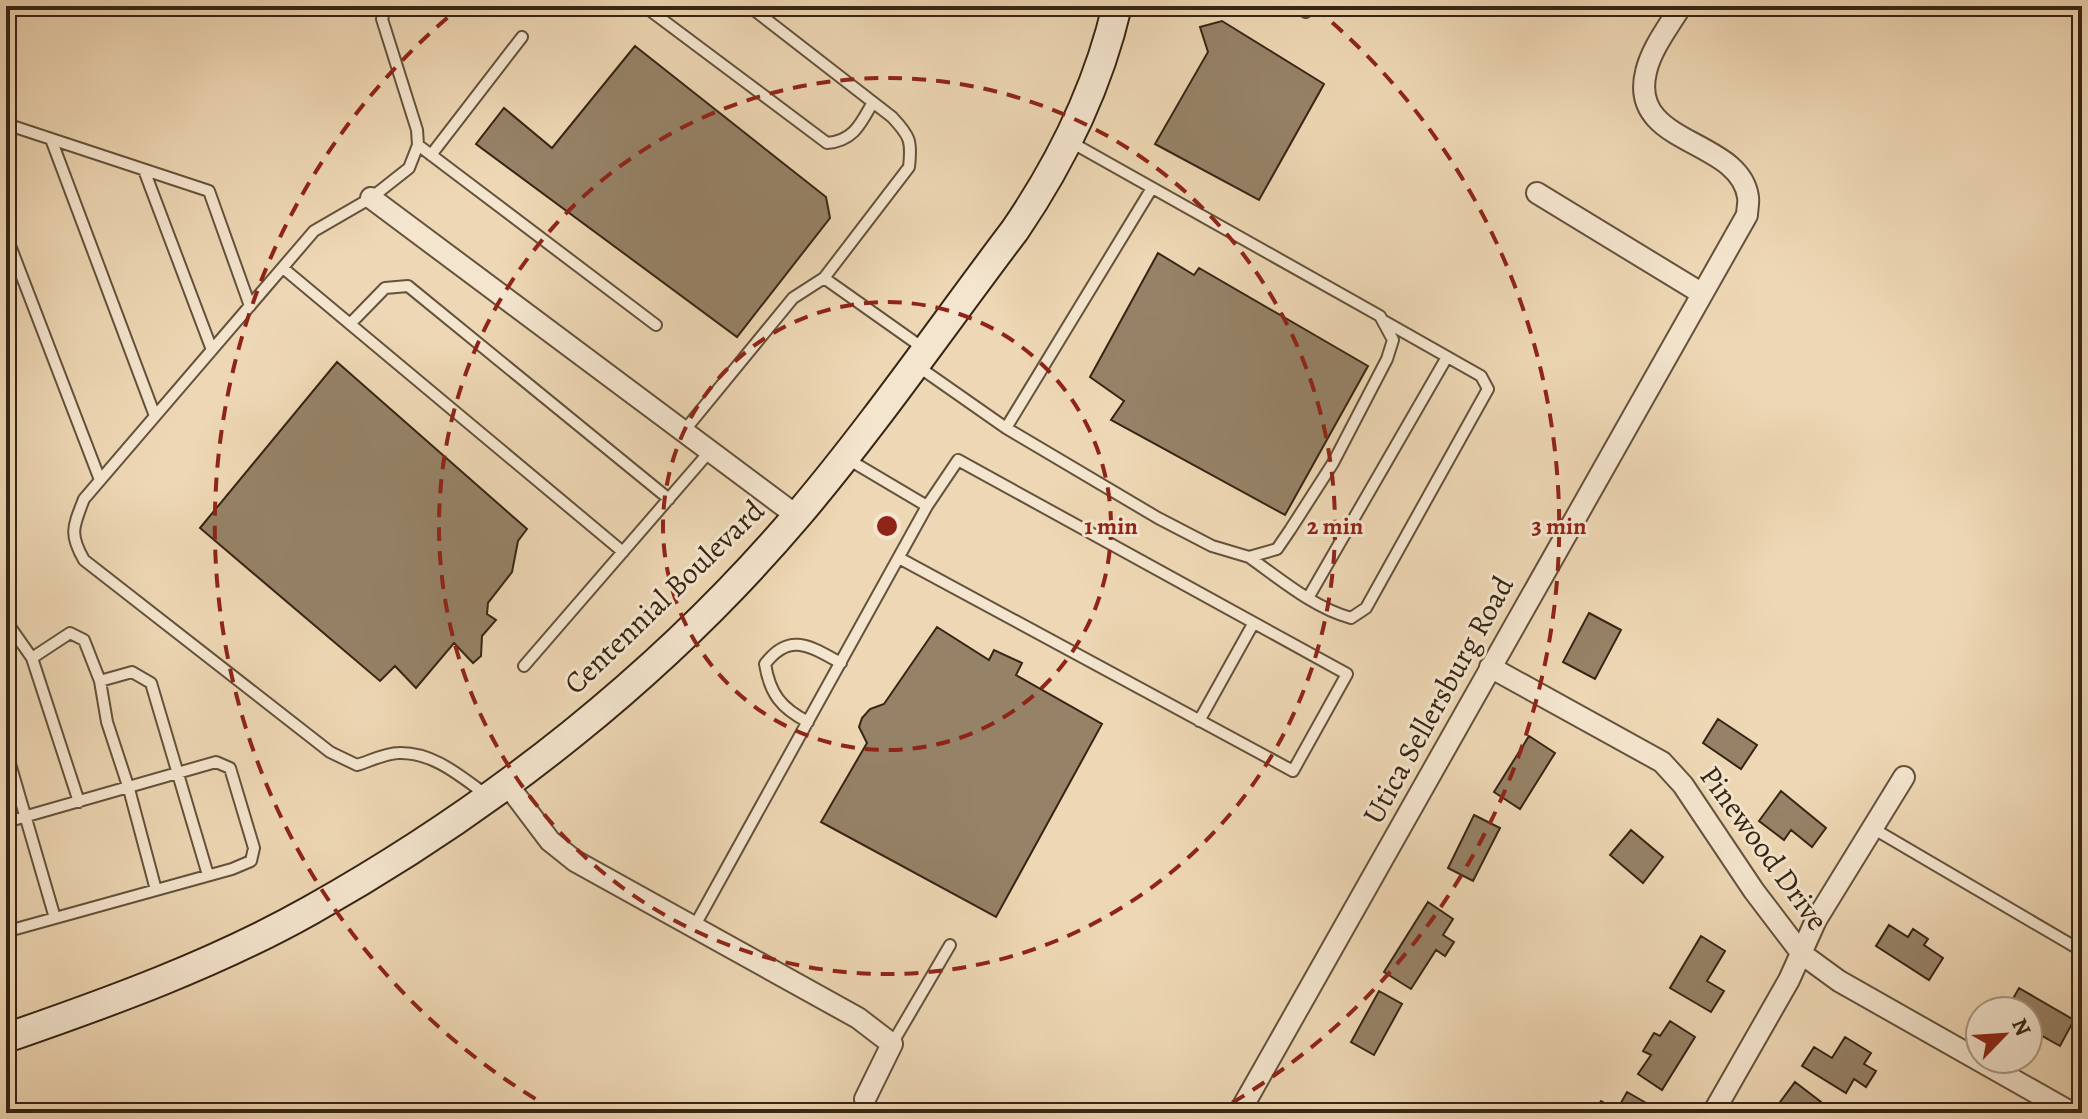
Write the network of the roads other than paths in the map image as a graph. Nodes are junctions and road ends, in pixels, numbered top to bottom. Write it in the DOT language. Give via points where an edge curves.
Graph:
graph roads {
  1 [pos="386,6"];
  2 [pos="644,6"];
  3 [pos="749,6"];
  4 [pos="1117,6"];
  5 [pos="1295,6"];
  6 [pos="1309,6"];
  7 [pos="1681,6"];
  8 [pos="522,37"];
  9 [pos="873,102"];
  10 [pos="6,124"];
  11 [pos="51,139"];
  12 [pos="1069,141"];
  13 [pos="418,145"];
  14 [pos="431,155"];
  15 [pos="144,170"];
  16 [pos="1152,188"];
  17 [pos="1537,193"];
  18 [pos="371,198"];
  19 [pos="6,235"];
  20 [pos="283,268"];
  21 [pos="824,278"];
  22 [pos="1701,293"];
  23 [pos="250,306"];
  24 [pos="1382,320"];
  25 [pos="350,324"];
  26 [pos="656,325"];
  27 [pos="212,350"];
  28 [pos="920,356"];
  29 [pos="1447,357"];
  30 [pos="155,416"];
  31 [pos="1006,428"];
  32 [pos="684,431"];
  33 [pos="710,451"];
  34 [pos="845,457"];
  35 [pos="100,480"];
  36 [pos="669,499"];
  37 [pos="927,506"];
  38 [pos="797,516"];
  39 [pos="623,552"];
  40 [pos="1249,557"];
  41 [pos="899,558"];
  42 [pos="1308,598"];
  43 [pos="6,621"];
  44 [pos="1253,624"];
  45 [pos="32,658"];
  46 [pos="841,663"];
  47 [pos="524,666"];
  48 [pos="1490,667"];
  49 [pos="100,681"];
  50 [pos="1199,721"];
  51 [pos="808,722"];
  52 [pos="6,750"];
  53 [pos="179,774"];
  54 [pos="1904,777"];
  55 [pos="129,789"];
  56 [pos="498,791"];
  57 [pos="79,802"];
  58 [pos="27,816"];
  59 [pos="6,822"];
  60 [pos="1874,829"];
  61 [pos="208,875"];
  62 [pos="156,890"];
  63 [pos="55,918"];
  64 [pos="6,925"];
  65 [pos="694,927"];
  66 [pos="950,945"];
  67 [pos="2082,951"];
  68 [pos="1802,954"];
  69 [pos="6,1038"];
  70 [pos="892,1044"];
  71 [pos="865,1099"];
  72 [pos="1239,1113"];
  73 [pos="1713,1113"];
  74 [pos="2072,1113"];
  1 -- 13 [label="lane" via="382,19"];
  2 -- 9 [label="lane" via="827,143 840,142 857,129"];
  3 -- 9 [label="lane"];
  4 -- 12 [label="street, Centennial Boulevard" via="1096,81"];
  5 -- 6 [label="lane" via="1306,12"];
  7 -- 22 [label="street, Utica Sellersburg Road" via="1645,72 1651,114 1729,165 1748,197 1747,215"];
  8 -- 14 [label="lane"];
  9 -- 21 [label="lane" via="905,131 911,146 909,167"];
  10 -- 11 [label="lane"];
  11 -- 15 [label="lane"];
  11 -- 30 [label="lane"];
  12 -- 16 [label="lane"];
  12 -- 28 [label="street, Centennial Boulevard" via="1015,230"];
  13 -- 14 [label="lane"];
  13 -- 18 [label="lane" via="409,168"];
  14 -- 26 [label="lane"];
  15 -- 23 [label="lane" via="209,191"];
  15 -- 27 [label="lane"];
  16 -- 24 [label="lane"];
  16 -- 31 [label="lane"];
  17 -- 22 [label="street"];
  18 -- 20 [label="lane" via="314,231"];
  18 -- 32 [label="street"];
  19 -- 35 [label="lane"];
  20 -- 23 [label="lane"];
  20 -- 25 [label="lane"];
  21 -- 28 [label="lane"];
  21 -- 32 [label="lane" via="793,298"];
  22 -- 48 [label="street, Utica Sellersburg Road"];
  23 -- 27 [label="lane"];
  24 -- 29 [label="lane"];
  24 -- 40 [label="lane" via="1393,340 1387,359 1333,463 1277,549"];
  25 -- 36 [label="lane" via="385,288 408,286"];
  25 -- 39 [label="lane"];
  27 -- 30 [label="lane"];
  28 -- 31 [label="lane"];
  28 -- 34 [label="street, Centennial Boulevard"];
  29 -- 42 [label="lane"];
  29 -- 42 [label="lane" via="1481,376 1488,389 1366,608 1351,618"];
  30 -- 35 [label="lane"];
  31 -- 40 [label="lane" via="1158,518 1212,546"];
  32 -- 33 [label="street"];
  33 -- 36 [label="lane"];
  33 -- 38 [label="street"];
  34 -- 37 [label="lane"];
  34 -- 38 [label="street, Centennial Boulevard"];
  35 -- 56 [label="lane" via="75,521 72,539 84,560 330,752 357,765 398,753 427,756"];
  36 -- 39 [label="lane"];
  37 -- 41 [label="lane"];
  37 -- 44 [label="lane" via="958,460"];
  38 -- 56 [label="street, Centennial Boulevard" via="674,645"];
  39 -- 47 [label="lane"];
  40 -- 42 [label="lane"];
  41 -- 46 [label="lane"];
  41 -- 50 [label="lane"];
  43 -- 45 [label="lane"];
  44 -- 50 [label="lane"];
  44 -- 50 [label="lane" via="1347,674 1293,771"];
  45 -- 49 [label="lane" via="70,633 84,640"];
  45 -- 57 [label="lane"];
  46 -- 51 [label="lane"];
  46 -- 51 [label="lane" via="796,644 776,650 765,664 776,700"];
  48 -- 68 [label="street, Pinewood Drive" via="1662,762"];
  48 -- 72 [label="street, Utica Sellersburg Road"];
  49 -- 53 [label="lane" via="132,672 151,683"];
  49 -- 55 [label="lane"];
  51 -- 65 [label="lane"];
  52 -- 58 [label="lane"];
  53 -- 55 [label="lane"];
  53 -- 61 [label="lane"];
  53 -- 61 [label="lane" via="216,762 230,768 254,848 251,861"];
  54 -- 60 [label="street"];
  55 -- 57 [label="lane"];
  55 -- 62 [label="lane"];
  56 -- 65 [label="street" via="575,861"];
  56 -- 69 [label="street, Centennial Boulevard" via="297,917 223,954"];
  57 -- 58 [label="lane"];
  58 -- 59 [label="lane"];
  58 -- 63 [label="lane"];
  60 -- 67 [label="lane"];
  60 -- 68 [label="street" via="1816,920"];
  61 -- 62 [label="lane"];
  62 -- 63 [label="lane"];
  63 -- 64 [label="lane" via="12,930"];
  65 -- 70 [label="street" via="858,1018"];
  66 -- 70 [label="lane"];
  68 -- 73 [label="street"];
  68 -- 74 [label="street, Pinewood Drive" via="1839,981"];
  70 -- 71 [label="street"];
}
